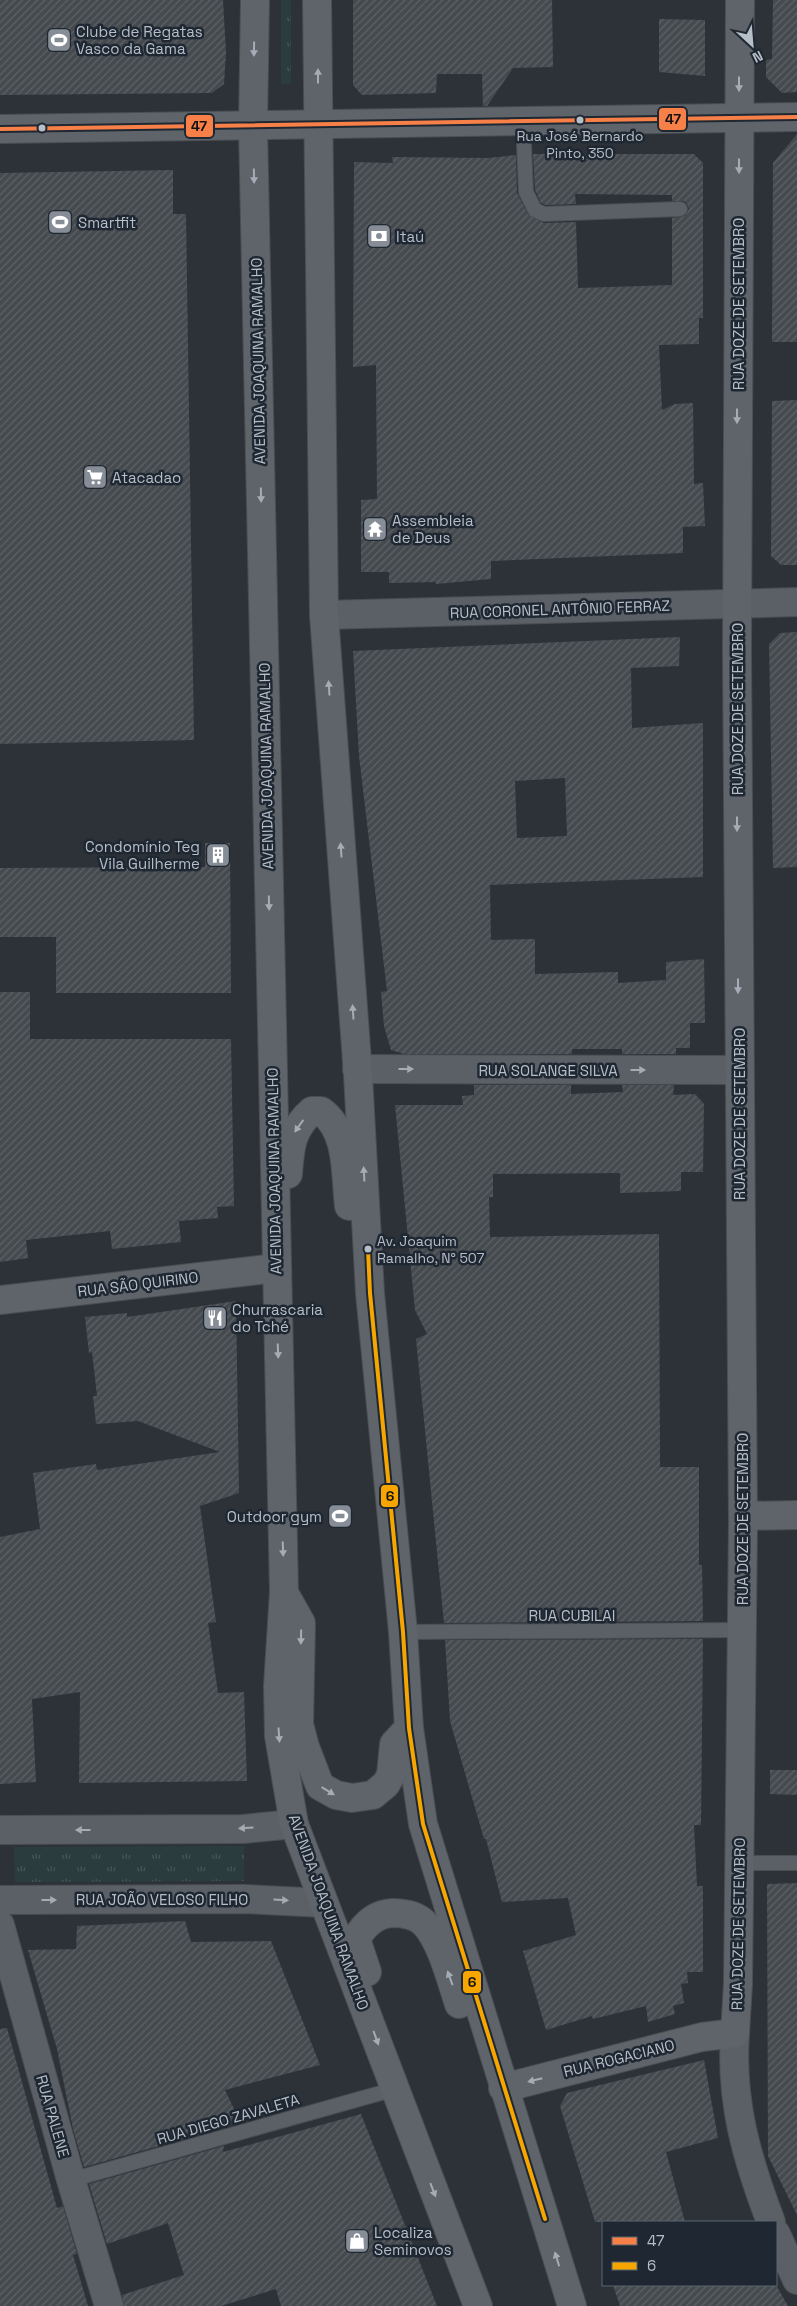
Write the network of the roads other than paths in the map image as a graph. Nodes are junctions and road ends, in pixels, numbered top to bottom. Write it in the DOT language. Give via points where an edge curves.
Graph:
graph roads {
  1 [pos="255,0"];
  2 [pos="317,0"];
  3 [pos="740,0"];
  4 [pos="797,117"];
  5 [pos="739,118"];
  6 [pos="523,121"];
  7 [pos="318,125"];
  8 [pos="253,127"];
  9 [pos="0,129"];
  10 [pos="680,209"];
  11 [pos="797,602"];
  12 [pos="737,604"];
  13 [pos="324,615"];
  14 [pos="357,1069"];
  15 [pos="738,1070"];
  16 [pos="275,1188"];
  17 [pos="276,1268"];
  18 [pos="370,1293"];
  19 [pos="0,1300"];
  20 [pos="797,1515"];
  21 [pos="743,1516"];
  22 [pos="284,1592"];
  23 [pos="741,1630"];
  24 [pos="403,1632"];
  25 [pos="409,1728"];
  26 [pos="294,1824"];
  27 [pos="0,1830"];
  28 [pos="740,1863"];
  29 [pos="797,1863"];
  30 [pos="0,1900"];
  31 [pos="324,1902"];
  32 [pos="0,1925"];
  33 [pos="366,2013"];
  34 [pos="735,2033"];
  35 [pos="490,2048"];
  36 [pos="503,2088"];
  37 [pos="395,2089"];
  38 [pos="71,2180"];
  39 [pos="771,2221"];
  40 [pos="777,2236"];
  41 [pos="797,2280"];
  42 [pos="109,2306"];
  43 [pos="478,2306"];
  44 [pos="572,2306"];
  1 -- 8 [label="main road, AVENIDA JOAQUINA RAMALHO, one-way"];
  7 -- 2 [label="main road, one-way"];
  3 -- 5 [label="main road, RUA DOZE DE SETEMBRO, one-way"];
  4 -- 5 [label="main road"];
  5 -- 6 [label="main road"];
  5 -- 12 [label="main road, RUA DOZE DE SETEMBRO, one-way"];
  6 -- 7 [label="main road"];
  6 -- 10 [label="lane" via="526,192 535,210 544,214"];
  7 -- 8 [label="main road"];
  7 -- 13 [label="main road"];
  8 -- 9 [label="main road"];
  8 -- 16 [label="main road, AVENIDA JOAQUINA RAMALHO, one-way"];
  11 -- 12 [label="street, RUA CORONEL ANTÔNIO FERRAZ"];
  12 -- 13 [label="street, RUA CORONEL ANTÔNIO FERRAZ"];
  12 -- 15 [label="main road, RUA DOZE DE SETEMBRO, one-way"];
  14 -- 13 [label="main road, one-way"];
  14 -- 15 [label="street, RUA SOLANGE SILVA, one-way"];
  18 -- 14 [label="main road, one-way"];
  15 -- 21 [label="main road, RUA DOZE DE SETEMBRO"];
  16 -- 17 [label="main road, AVENIDA JOAQUINA RAMALHO"];
  18 -- 16 [label="main road, one-way" via="356,1269 340,1136 334,1123 320,1111 312,1112 295,1130 288,1175"];
  17 -- 19 [label="main road, RUA SÃO QUIRINO"];
  17 -- 22 [label="main road, AVENIDA JOAQUINA RAMALHO, one-way"];
  18 -- 24 [label="main road"];
  20 -- 21 [label="main road"];
  21 -- 23 [label="main road, RUA DOZE DE SETEMBRO"];
  22 -- 25 [label="main road, one-way" via="301,1623 299,1724 320,1786 336,1795 352,1798 373,1796 391,1775 394,1744"];
  22 -- 26 [label="main road, AVENIDA JOAQUINA RAMALHO, one-way" via="278,1686 279,1736"];
  23 -- 24 [label="lane, RUA CUBILAI"];
  23 -- 28 [label="main road, RUA DOZE DE SETEMBRO"];
  24 -- 25 [label="main road"];
  25 -- 35 [label="main road" via="423,1824"];
  26 -- 27 [label="street, one-way" via="243,1829"];
  26 -- 31 [label="main road, AVENIDA JOAQUINA RAMALHO"];
  28 -- 29 [label="lane"];
  28 -- 34 [label="main road, RUA DOZE DE SETEMBRO"];
  30 -- 31 [label="street, RUA JOÃO VELOSO FILHO, one-way" via="244,1899"];
  31 -- 33 [label="main road, AVENIDA JOAQUINA RAMALHO"];
  32 -- 38 [label="street, RUA PALENE"];
  35 -- 33 [label="main road, one-way" via="469,2029 434,1939 424,1922 412,1915 378,1916 362,1927 356,1939 372,1990"];
  33 -- 37 [label="main road, AVENIDA JOAQUINA RAMALHO, one-way"];
  34 -- 36 [label="main road, RUA ROGACIANO, one-way" via="702,2037"];
  34 -- 39 [label="street, RUA DOZE DE SETEMBRO" via="733,2065 740,2125 751,2168"];
  35 -- 36 [label="main road"];
  44 -- 36 [label="main road, one-way"];
  37 -- 38 [label="lane, RUA DIEGO ZAVALETA"];
  37 -- 43 [label="main road, AVENIDA JOAQUINA RAMALHO, one-way"];
  38 -- 42 [label="street, RUA PALENE"];
  40 -- 41 [label="street"];
}
